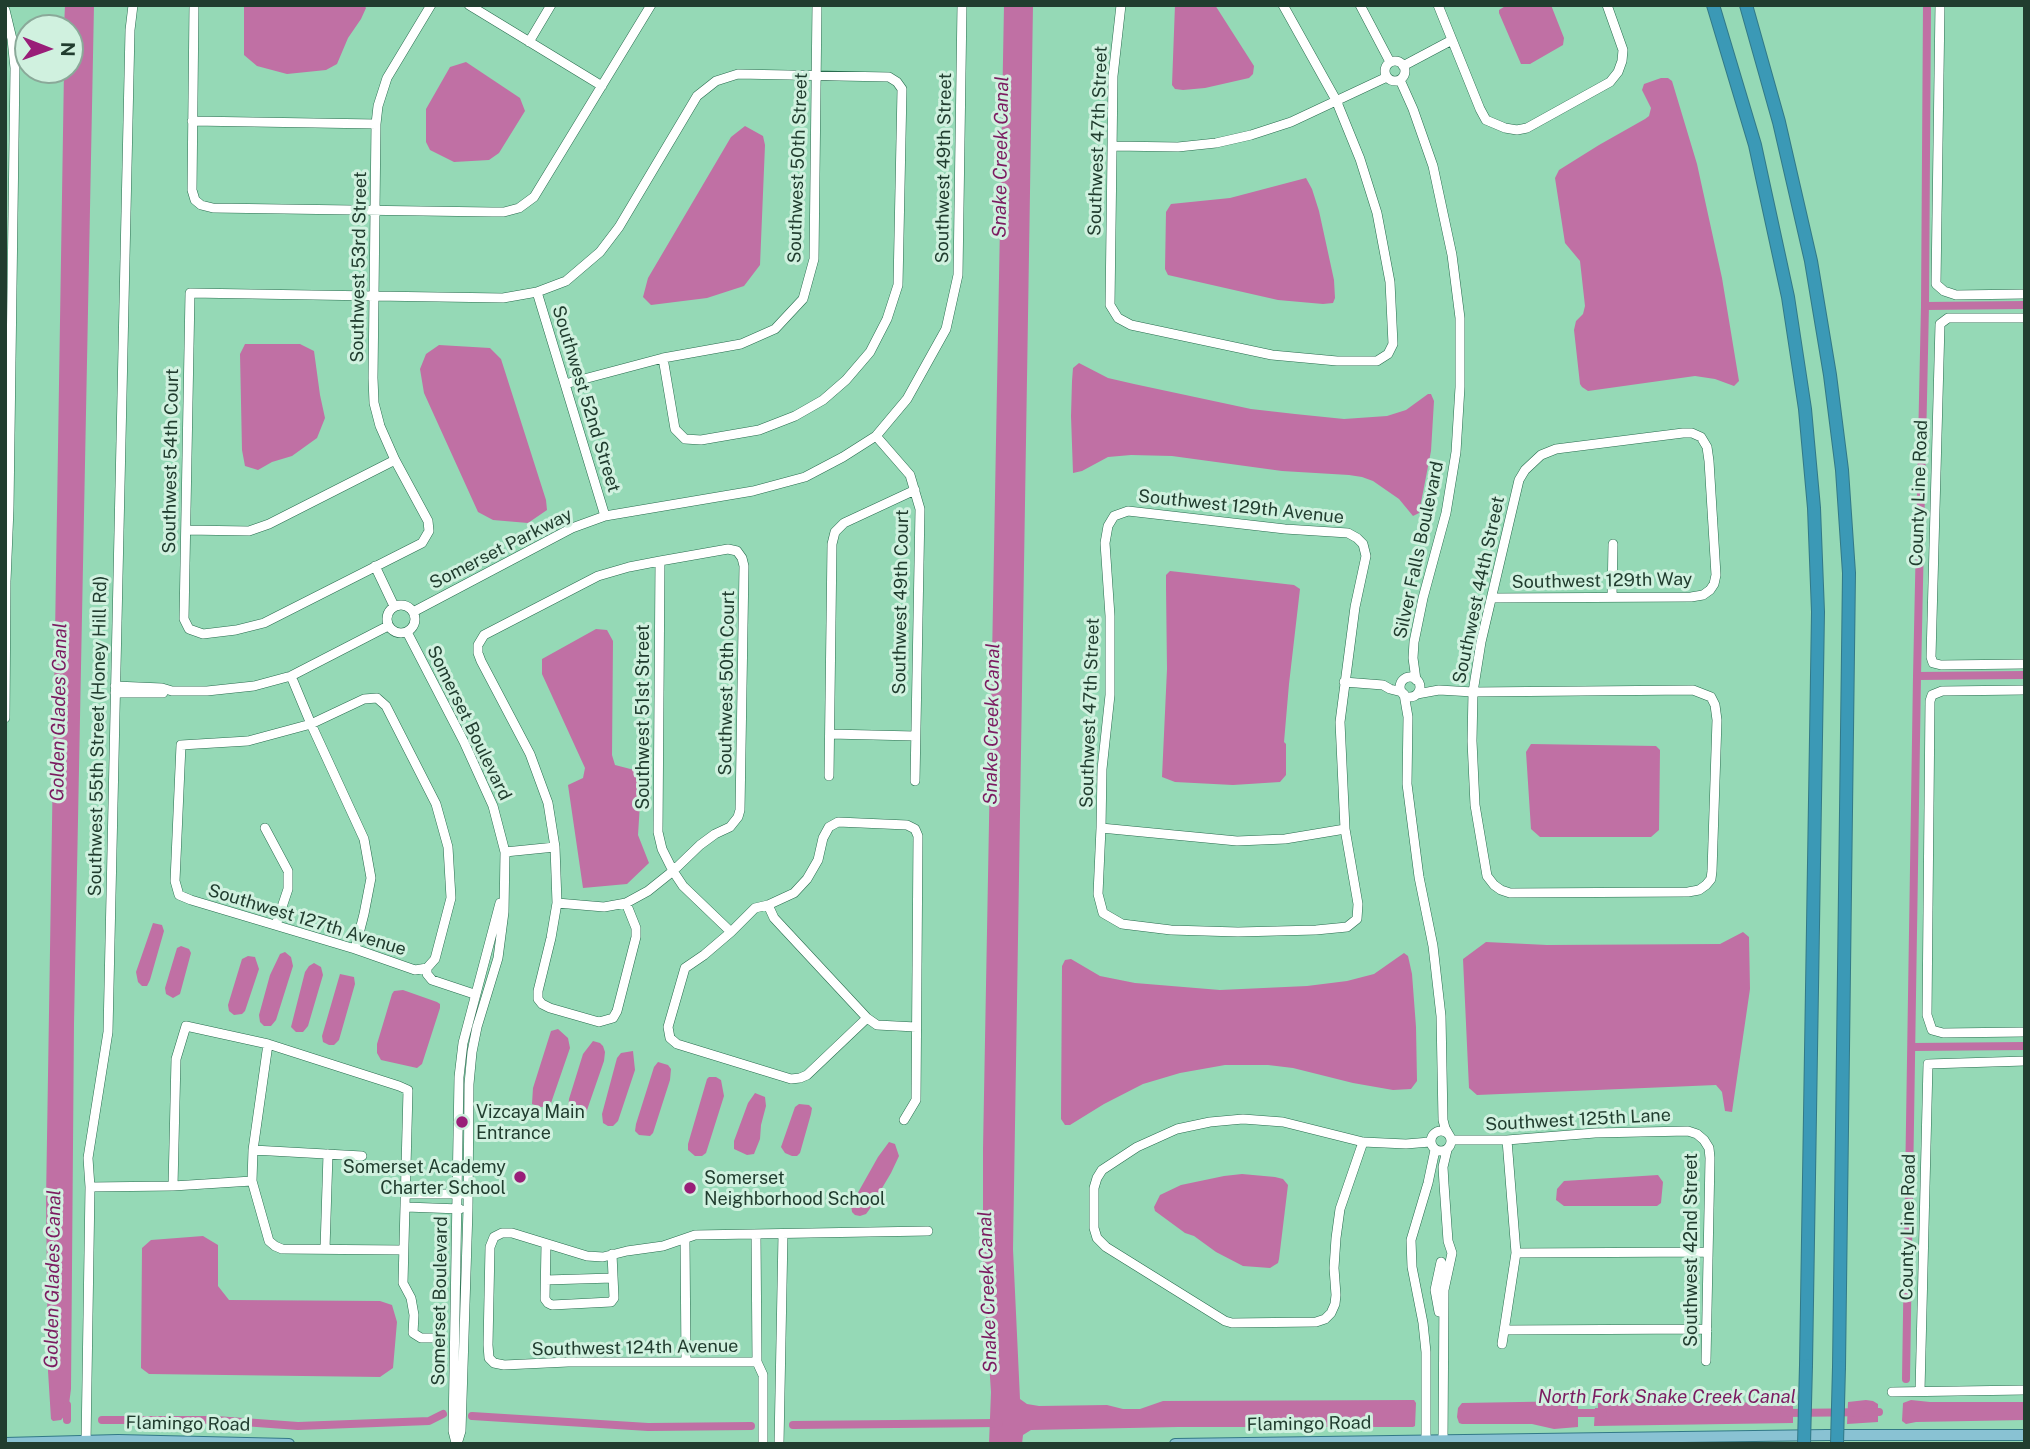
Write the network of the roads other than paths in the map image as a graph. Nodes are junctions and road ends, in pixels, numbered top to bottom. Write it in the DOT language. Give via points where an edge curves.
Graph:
graph roads {
  1 [pos="130,5"];
  2 [pos="194,5"];
  3 [pos="431,5"];
  4 [pos="469,5"];
  5 [pos="551,5"];
  6 [pos="651,5"];
  7 [pos="817,5"];
  8 [pos="962,5"];
  9 [pos="1121,5"];
  10 [pos="1283,5"];
  11 [pos="1360,5"];
  12 [pos="1438,5"];
  13 [pos="1607,5"];
  14 [pos="1713,5"];
  15 [pos="1746,5"];
  16 [pos="1940,5"];
  17 [pos="5,10"];
  18 [pos="1452,40"];
  19 [pos="529,42"];
  20 [pos="1390,62"];
  21 [pos="1404,66"];
  22 [pos="818,76"];
  23 [pos="1387,77"];
  24 [pos="1400,80"];
  25 [pos="602,86"];
  26 [pos="1336,100"];
  27 [pos="10,121"];
  28 [pos="192,121"];
  29 [pos="376,124"];
  30 [pos="1113,146"];
  31 [pos="375,210"];
  32 [pos="537,292"];
  33 [pos="2025,294"];
  34 [pos="374,296"];
  35 [pos="2025,318"];
  36 [pos="663,358"];
  37 [pos="565,384"];
  38 [pos="7,413"];
  39 [pos="876,436"];
  40 [pos="395,460"];
  41 [pos="915,490"];
  42 [pos="7,508"];
  43 [pos="605,516"];
  44 [pos="1114,516"];
  45 [pos="186,530"];
  46 [pos="1613,544"];
  47 [pos="660,561"];
  48 [pos="375,566"];
  49 [pos="1710,590"];
  50 [pos="1612,597"];
  51 [pos="1492,598"];
  52 [pos="394,606"];
  53 [pos="413,612"];
  54 [pos="388,626"];
  55 [pos="407,632"];
  56 [pos="2025,664"];
  57 [pos="291,676"];
  58 [pos="6,677"];
  59 [pos="1344,681"];
  60 [pos="1410,687"];
  61 [pos="115,690"];
  62 [pos="2025,691"];
  63 [pos="1473,692"];
  64 [pos="5,718"];
  65 [pos="311,724"];
  66 [pos="830,734"];
  67 [pos="915,736"];
  68 [pos="829,776"];
  69 [pos="915,782"];
  70 [pos="265,828"];
  71 [pos="1101,828"];
  72 [pos="1345,829"];
  73 [pos="555,847"];
  74 [pos="505,852"];
  75 [pos="505,870"];
  76 [pos="673,871"];
  77 [pos="557,903"];
  78 [pos="626,903"];
  79 [pos="768,905"];
  80 [pos="276,925"];
  81 [pos="731,932"];
  82 [pos="355,949"];
  83 [pos="427,968"];
  84 [pos="471,993"];
  85 [pos="867,1018"];
  86 [pos="916,1027"];
  87 [pos="2025,1032"];
  88 [pos="268,1044"];
  89 [pos="2025,1061"];
  90 [pos="1443,1101"];
  91 [pos="904,1120"];
  92 [pos="1450,1138"];
  93 [pos="1507,1140"];
  94 [pos="1704,1140"];
  95 [pos="1363,1142"];
  96 [pos="1432,1143"];
  97 [pos="253,1150"];
  98 [pos="1447,1150"];
  99 [pos="328,1154"];
  100 [pos="362,1156"];
  101 [pos="252,1181"];
  102 [pos="173,1186"];
  103 [pos="90,1187"];
  104 [pos="406,1194"];
  105 [pos="457,1194"];
  106 [pos="468,1194"];
  107 [pos="405,1207"];
  108 [pos="457,1208"];
  109 [pos="468,1209"];
  110 [pos="928,1231"];
  111 [pos="756,1234"];
  112 [pos="783,1234"];
  113 [pos="685,1239"];
  114 [pos="1448,1241"];
  115 [pos="546,1244"];
  116 [pos="326,1249"];
  117 [pos="403,1250"];
  118 [pos="1709,1252"];
  119 [pos="1516,1253"];
  120 [pos="612,1254"];
  121 [pos="613,1278"];
  122 [pos="545,1280"];
  123 [pos="1504,1329"];
  124 [pos="1707,1329"];
  125 [pos="1442,1331"];
  126 [pos="438,1338"];
  127 [pos="1502,1343"];
  128 [pos="1706,1361"];
  129 [pos="686,1362"];
  130 [pos="757,1362"];
  131 [pos="2025,1390"];
  132 [pos="1920,1391"];
  133 [pos="1892,1392"];
  134 [pos="2025,1435"];
  135 [pos="86,1442"];
  136 [pos="1426,1442"];
  137 [pos="1443,1442"];
  138 [pos="5,1443"];
  139 [pos="289,1444"];
  140 [pos="457,1444"];
  141 [pos="763,1444"];
  142 [pos="779,1444"];
  143 [pos="1175,1444"];
  144 [pos="1804,1444"];
  145 [pos="1837,1444"];
  1 -- 61 [label="street, Southwest 55th Street (Honey Hill Rd)"];
  2 -- 28 [label="street"];
  3 -- 29 [label="street, Southwest 53rd Street" via="387,78"];
  4 -- 19 [label="street"];
  5 -- 19 [label="street"];
  6 -- 25 [label="street"];
  7 -- 22 [label="street, Southwest 50th Street"];
  8 -- 39 [label="street, Southwest 49th Street" via="958,275 946,330 907,400"];
  9 -- 30 [label="street, Southwest 47th Street" via="1113,76"];
  10 -- 26 [label="street"];
  11 -- 20 [label="street"];
  12 -- 18 [label="street"];
  13 -- 18 [label="street" via="1623,50 1618,72 1610,82 1527,128 1505,128 1486,120"];
  14 -- 144 [label="highway, bridge" via="1755,145 1788,297 1814,508 1818,612"];
  15 -- 145 [label="highway, bridge" via="1811,261 1842,470 1849,573"];
  16 -- 33 [label="street" via="1936,284 1956,295"];
  17 -- 27 [label="street" via="15,68"];
  18 -- 21 [label="street"];
  19 -- 25 [label="street"];
  20 -- 21 [label="street"];
  20 -- 23 [label="street"];
  21 -- 24 [label="street"];
  22 -- 32 [label="street" via="738,75 716,80 696,96 600,252 566,281"];
  22 -- 36 [label="street, Southwest 50th Street" via="814,259 803,299 775,329 741,344"];
  22 -- 36 [label="street" via="889,77 902,89 898,285 870,352 823,400 795,416 759,430 701,440 685,439 675,429"];
  23 -- 24 [label="street"];
  23 -- 26 [label="street"];
  24 -- 60 [label="street, Silver Falls Boulevard" via="1433,166 1460,318 1456,452 1446,513 1423,598"];
  25 -- 31 [label="street" via="539,190 519,208 505,212"];
  26 -- 30 [label="street" via="1290,122 1216,143"];
  26 -- 30 [label="street, Southwest 47th Street" via="1377,213 1391,296 1393,344 1377,361 1272,355 1131,325 1118,318 1110,305"];
  27 -- 38 [label="street"];
  28 -- 29 [label="street"];
  28 -- 31 [label="street" via="192,190 197,203 213,208"];
  29 -- 31 [label="street, Southwest 53rd Street"];
  31 -- 34 [label="street, Southwest 53rd Street"];
  32 -- 34 [label="street" via="503,298"];
  32 -- 37 [label="street, Southwest 52nd Street"];
  34 -- 40 [label="street, Southwest 53rd Street" via="374,403"];
  34 -- 45 [label="street, Southwest 54th Court" via="191,293"];
  35 -- 56 [label="street, County Line Road" via="1948,318 1940,324 1931,657 1941,665"];
  36 -- 37 [label="street, Southwest 50th Street"];
  37 -- 43 [label="street, Southwest 52nd Street"];
  38 -- 42 [label="street"];
  39 -- 41 [label="street, Southwest 49th Court" via="910,475"];
  39 -- 43 [label="street, Somerset Parkway" via="804,477 753,491"];
  40 -- 45 [label="street" via="249,531"];
  40 -- 48 [label="street, Southwest 53rd Street" via="429,531 422,543"];
  41 -- 66 [label="street" via="844,523 835,532"];
  41 -- 67 [label="street, Southwest 49th Court" via="920,509"];
  42 -- 58 [label="street"];
  43 -- 53 [label="street, Somerset Parkway" via="572,528"];
  44 -- 59 [label="street, Southwest 129th Avenue" via="1128,511 1348,533 1357,538 1366,556"];
  44 -- 71 [label="street, Southwest 47th Street" via="1105,543 1110,695"];
  45 -- 48 [label="street, Southwest 54th Court" via="184,618 189,629 202,634 264,623"];
  46 -- 50 [label="street"];
  47 -- 73 [label="street" via="598,576 484,635 478,646 481,661 530,754 548,803"];
  47 -- 76 [label="street, Southwest 51st Street" via="658,832"];
  47 -- 76 [label="street, Southwest 50th Court" via="728,549 737,551 744,566 740,810 730,827 700,845"];
  48 -- 52 [label="street"];
  49 -- 50 [label="street, Southwest 129th Way" via="1691,597"];
  49 -- 51 [label="street, Southwest 44th Street" via="1716,575 1707,447 1702,437 1683,433 1556,449 1531,462 1519,480"];
  50 -- 51 [label="street, Southwest 129th Way"];
  51 -- 63 [label="street, Southwest 44th Street"];
  52 -- 53 [label="street" via="403,605"];
  52 -- 54 [label="street" via="386,617"];
  53 -- 55 [label="street" via="415,621"];
  54 -- 55 [label="street" via="398,633"];
  54 -- 57 [label="street"];
  55 -- 74 [label="street, Somerset Boulevard" via="493,806"];
  57 -- 61 [label="street" via="207,691"];
  57 -- 65 [label="street"];
  58 -- 64 [label="street"];
  59 -- 60 [label="street" via="1390,689"];
  59 -- 72 [label="street" via="1340,722"];
  60 -- 63 [label="street"];
  60 -- 90 [label="street, Silver Falls Boulevard" via="1407,784 1441,1016"];
  61 -- 103 [label="street, Southwest 55th Street (Honey Hill Rd)" via="108,1032 88,1158"];
  62 -- 87 [label="street" via="1942,691 1930,701 1927,1014 1932,1030 1943,1033"];
  63 -- 63 [label="street, Southwest 44th Street" via="1693,690 1711,697 1717,720 1711,879 1699,890 1688,892 1510,893 1494,885 1487,876 1475,805"];
  65 -- 80 [label="street, Southwest 127th Avenue" via="248,741 181,745 179,895"];
  65 -- 82 [label="street" via="364,839 371,878"];
  65 -- 83 [label="street" via="364,699 377,698 386,706 436,804 448,847 451,898 435,958"];
  66 -- 67 [label="street"];
  66 -- 68 [label="street"];
  67 -- 69 [label="street, Southwest 49th Court"];
  70 -- 80 [label="street" via="288,871 288,889"];
  71 -- 72 [label="street" via="1237,841"];
  71 -- 72 [label="street, Southwest 47th Street" via="1098,894 1103,913 1122,924 1238,932 1347,927 1357,919"];
  73 -- 74 [label="street"];
  73 -- 77 [label="street"];
  74 -- 75 [label="street, Somerset Boulevard"];
  75 -- 105 [label="street, Somerset Boulevard" via="463,1043"];
  75 -- 106 [label="street, Somerset Boulevard" via="498,958 472,1052"];
  76 -- 78 [label="street"];
  76 -- 81 [label="street, Southwest 51st Street"];
  77 -- 78 [label="street"];
  77 -- 78 [label="street" via="538,999 550,1008 599,1022 613,1018 617,1011 636,937"];
  79 -- 81 [label="street" via="755,908"];
  79 -- 85 [label="street" via="774,918"];
  79 -- 86 [label="street" via="794,893 807,879 823,838 838,822 915,829"];
  80 -- 82 [label="street, Southwest 127th Avenue"];
  81 -- 85 [label="street" via="685,968 668,1027 677,1044 800,1078"];
  82 -- 83 [label="street, Southwest 127th Avenue" via="415,970"];
  83 -- 84 [label="street" via="432,980"];
  85 -- 86 [label="street" via="877,1025"];
  86 -- 91 [label="street" via="916,1100"];
  88 -- 97 [label="street"];
  88 -- 102 [label="street" via="186,1026 177,1059"];
  88 -- 104 [label="street" via="408,1090"];
  89 -- 132 [label="street, County Line Road" via="1928,1064"];
  90 -- 92 [label="street, Silver Falls Boulevard"];
  90 -- 96 [label="street, Silver Falls Boulevard"];
  92 -- 93 [label="street, Southwest 125th Lane"];
  92 -- 96 [label="street, Southwest 125th Lane" via="1441,1131"];
  92 -- 98 [label="street"];
  93 -- 94 [label="street, Southwest 125th Lane" via="1688,1131"];
  93 -- 119 [label="street"];
  94 -- 118 [label="street, Southwest 42nd Street" via="1710,1158"];
  95 -- 95 [label="street" via="1283,1122 1243,1119 1177,1129 1102,1170 1094,1188 1097,1238 1225,1321 1325,1319 1335,1304 1340,1209"];
  95 -- 96 [label="street"];
  96 -- 98 [label="street" via="1441,1152"];
  96 -- 136 [label="street, Silver Falls Boulevard" via="1428,1183 1411,1240 1426,1352"];
  97 -- 99 [label="street"];
  97 -- 101 [label="street"];
  98 -- 114 [label="street" via="1443,1167"];
  99 -- 100 [label="street"];
  99 -- 116 [label="street"];
  101 -- 102 [label="street"];
  101 -- 116 [label="street" via="269,1241 275,1247"];
  102 -- 103 [label="street"];
  103 -- 135 [label="street, Southwest 55th Street (Honey Hill Rd)"];
  104 -- 105 [label="street"];
  104 -- 107 [label="street"];
  105 -- 106 [label="street"];
  105 -- 108 [label="street, Somerset Boulevard"];
  106 -- 109 [label="street, Somerset Boulevard"];
  107 -- 108 [label="street"];
  107 -- 117 [label="street"];
  108 -- 109 [label="street"];
  108 -- 140 [label="street, Somerset Boulevard" via="453,1432"];
  109 -- 140 [label="street, Somerset Boulevard"];
  110 -- 112 [label="street"];
  111 -- 112 [label="street"];
  111 -- 113 [label="street"];
  111 -- 130 [label="street"];
  112 -- 142 [label="street"];
  113 -- 120 [label="street"];
  113 -- 129 [label="street"];
  114 -- 125 [label="street" via="1452,1253"];
  114 -- 125 [label="street" via="1435,1290"];
  115 -- 120 [label="street" via="587,1256"];
  115 -- 122 [label="street"];
  115 -- 129 [label="street, Southwest 124th Avenue" via="512,1233 494,1237 490,1247 489,1358 494,1363"];
  116 -- 117 [label="street"];
  117 -- 126 [label="street" via="403,1283 411,1298 413,1333"];
  118 -- 119 [label="street"];
  118 -- 124 [label="street, Southwest 42nd Street"];
  119 -- 123 [label="street"];
  120 -- 121 [label="street"];
  121 -- 122 [label="street"];
  121 -- 122 [label="street" via="611,1302 574,1304 548,1303"];
  123 -- 124 [label="street"];
  123 -- 127 [label="street"];
  124 -- 128 [label="street, Southwest 42nd Street"];
  125 -- 137 [label="street"];
  129 -- 130 [label="street, Southwest 124th Avenue"];
  130 -- 141 [label="street" via="763,1375"];
  131 -- 132 [label="street"];
  132 -- 133 [label="street"];
  134 -- 137 [label="main road, Flamingo Road"];
  135 -- 138 [label="main road, Flamingo Road"];
  135 -- 139 [label="main road, Flamingo Road"];
  136 -- 137 [label="main road, Flamingo Road"];
  136 -- 143 [label="main road, Flamingo Road"];
}
